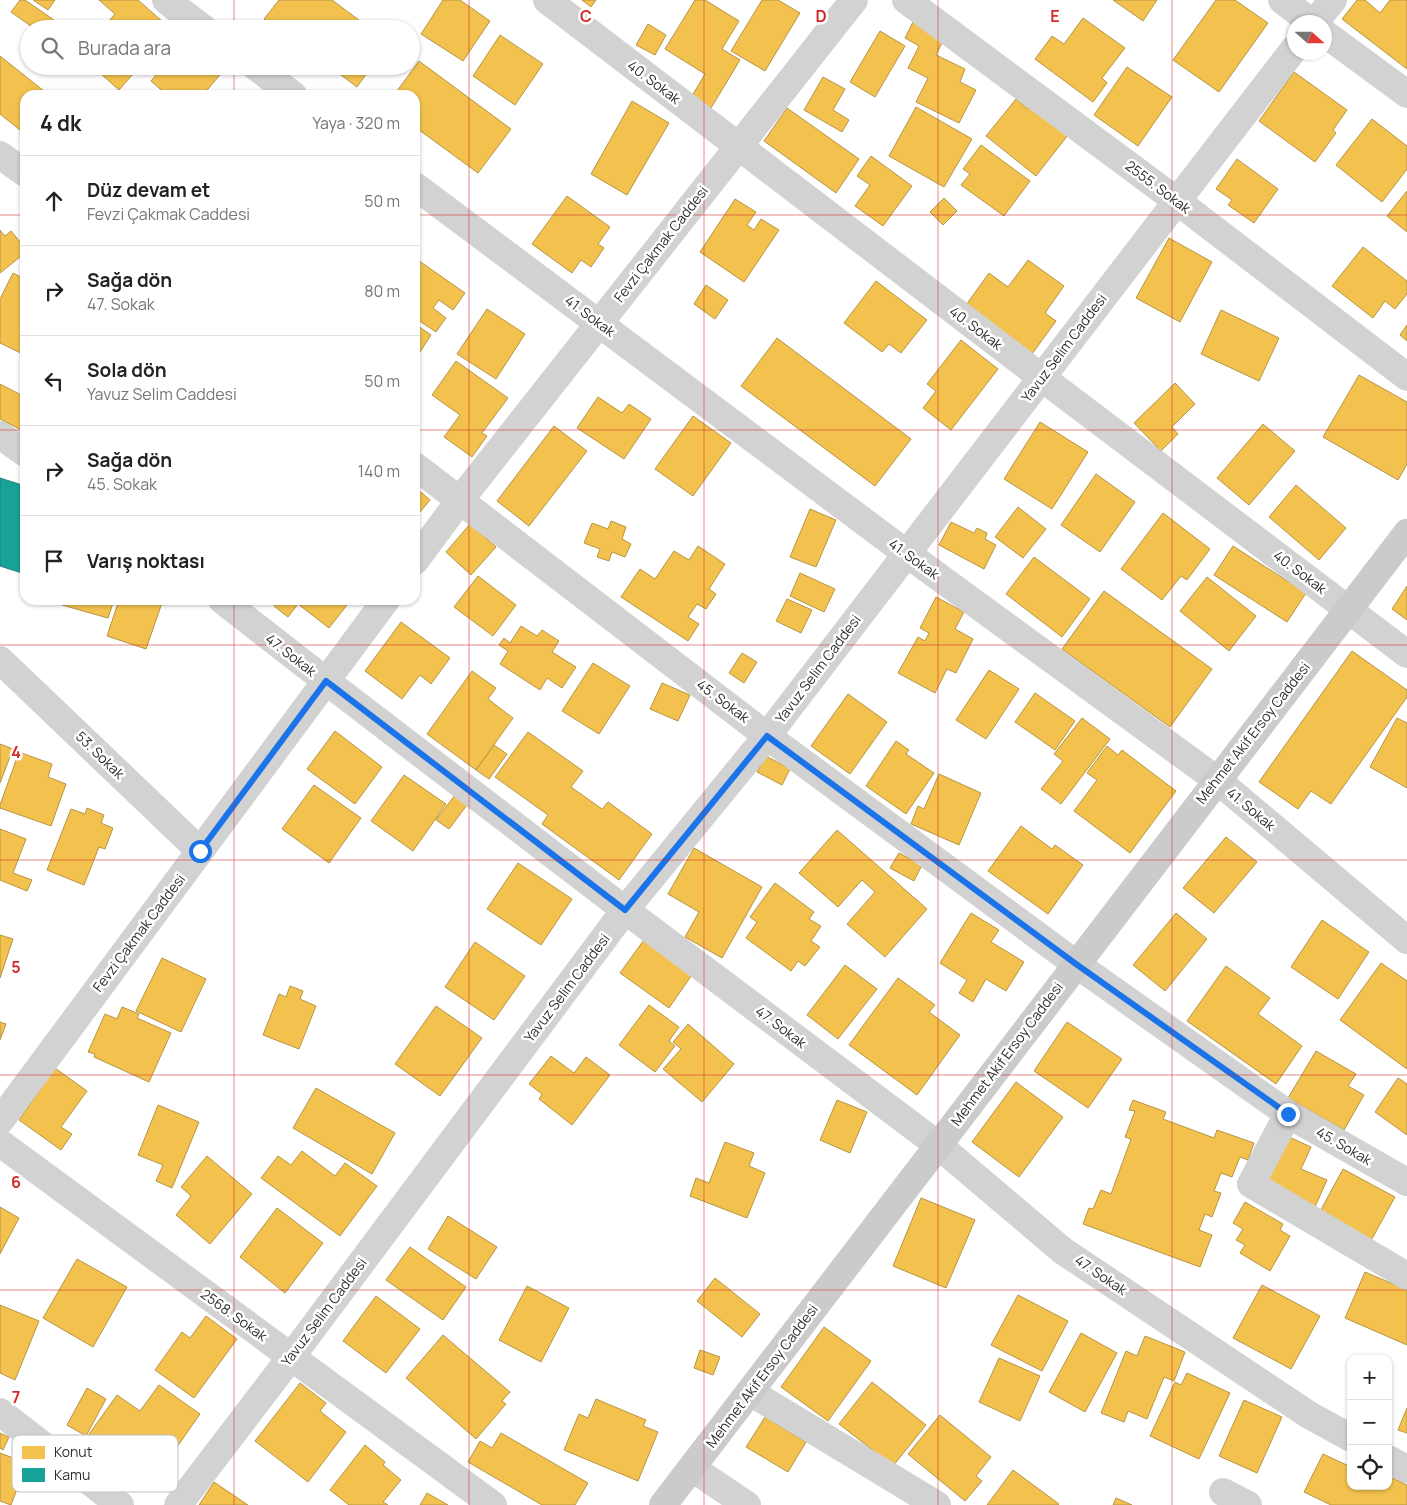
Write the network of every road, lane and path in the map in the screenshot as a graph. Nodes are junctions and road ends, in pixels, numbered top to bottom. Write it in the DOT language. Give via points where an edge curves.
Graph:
graph roads {
  1 [pos="166,0"];
  2 [pos="547,0"];
  3 [pos="854,0"];
  4 [pos="906,0"];
  5 [pos="1282,0"];
  6 [pos="1332,0"];
  7 [pos="1302,15"];
  8 [pos="1320,15"];
  9 [pos="192,20"];
  10 [pos="1332,39"];
  11 [pos="1287,58"];
  12 [pos="267,75"];
  13 [pos="286,90"];
  14 [pos="1407,94"];
  15 [pos="738,147"];
  16 [pos="0,155"];
  17 [pos="20,169"];
  18 [pos="420,190"];
  19 [pos="1176,201"];
  20 [pos="599,323"];
  21 [pos="1041,377"];
  22 [pos="1407,377"];
  23 [pos="0,435"];
  24 [pos="20,449"];
  25 [pos="420,470"];
  26 [pos="460,500"];
  27 [pos="1407,533"];
  28 [pos="906,553"];
  29 [pos="420,554"];
  30 [pos="228,605"];
  31 [pos="382,605"];
  32 [pos="1348,609"];
  33 [pos="1407,654"];
  34 [pos="0,660"];
  35 [pos="326,681"];
  36 [pos="767,736"];
  37 [pos="1217,780"];
  38 [pos="200,851"];
  39 [pos="625,910"];
  40 [pos="1407,940"];
  41 [pos="1076,964"];
  42 [pos="1288,1114"];
  43 [pos="0,1121"];
  44 [pos="0,1143"];
  45 [pos="938,1146"];
  46 [pos="1407,1182"];
  47 [pos="1407,1276"];
  48 [pos="291,1357"];
  49 [pos="750,1392"];
  50 [pos="0,1412"];
  51 [pos="30,1435"];
  52 [pos="1347,1436"];
  53 [pos="1392,1461"];
  54 [pos="692,1468"];
  55 [pos="1407,1469"];
  56 [pos="103,1492"];
  57 [pos="1223,1492"];
  58 [pos="120,1505"];
  59 [pos="178,1505"];
  60 [pos="493,1505"];
  61 [pos="663,1505"];
  62 [pos="747,1505"];
  63 [pos="937,1505"];
  64 [pos="1248,1505"];
  1 -- 9 [label="street"];
  2 -- 15 [label="street, 40. Sokak"];
  3 -- 15 [label="street, Fevzi Çakmak Caddesi"];
  4 -- 19 [label="street, 2555. Sokak"];
  5 -- 7 [label="street"];
  6 -- 8 [label="street"];
  10 -- 14 [label="street"];
  11 -- 19 [label="street, Yavuz Selim Caddesi"];
  12 -- 13 [label="street"];
  15 -- 20 [label="street, Fevzi Çakmak Caddesi"];
  15 -- 21 [label="street, 40. Sokak"];
  16 -- 17 [label="street"];
  18 -- 20 [label="street, 41. Sokak"];
  19 -- 21 [label="street, Yavuz Selim Caddesi"];
  19 -- 22 [label="street, 2555. Sokak"];
  20 -- 26 [label="street, Fevzi Çakmak Caddesi"];
  20 -- 28 [label="street, 41. Sokak"];
  21 -- 28 [label="street, Yavuz Selim Caddesi"];
  21 -- 32 [label="street, 40. Sokak"];
  23 -- 24 [label="street"];
  25 -- 26 [label="street, 45. Sokak"];
  26 -- 29 [label="street, Fevzi Çakmak Caddesi"];
  26 -- 36 [label="street, 45. Sokak"];
  27 -- 32 [label="street, Mehmet Akif Ersoy Caddesi"];
  28 -- 36 [label="street, Yavuz Selim Caddesi"];
  28 -- 37 [label="street, 41. Sokak"];
  30 -- 35 [label="street, 47. Sokak"];
  31 -- 35 [label="street, Fevzi Çakmak Caddesi"];
  32 -- 33 [label="street, 40. Sokak"];
  32 -- 37 [label="street, Mehmet Akif Ersoy Caddesi"];
  34 -- 38 [label="street, 53. Sokak"];
  35 -- 38 [label="street, Fevzi Çakmak Caddesi"];
  35 -- 39 [label="street, 47. Sokak"];
  36 -- 39 [label="street, Yavuz Selim Caddesi"];
  36 -- 41 [label="street, 45. Sokak"];
  37 -- 40 [label="street, 41. Sokak"];
  37 -- 41 [label="street, Mehmet Akif Ersoy Caddesi"];
  38 -- 43 [label="street, Fevzi Çakmak Caddesi"];
  39 -- 45 [label="street, 47. Sokak"];
  39 -- 48 [label="street, Yavuz Selim Caddesi"];
  41 -- 42 [label="street, 45. Sokak"];
  41 -- 45 [label="street, Mehmet Akif Ersoy Caddesi"];
  42 -- 46 [label="street, 45. Sokak"];
  42 -- 47 [label="street" via="1251,1184"];
  44 -- 48 [label="street, 2568. Sokak"];
  45 -- 49 [label="street, Mehmet Akif Ersoy Caddesi"];
  45 -- 52 [label="street, 47. Sokak" via="1063,1251 1300,1409"];
  48 -- 59 [label="street, Yavuz Selim Caddesi"];
  48 -- 60 [label="street, 2568. Sokak"];
  49 -- 54 [label="street, Mehmet Akif Ersoy Caddesi"];
  49 -- 63 [label="street"];
  50 -- 51 [label="street"];
  53 -- 55 [label="street"];
  54 -- 61 [label="street, Mehmet Akif Ersoy Caddesi"];
  54 -- 62 [label="street"];
  56 -- 58 [label="street"];
  57 -- 64 [label="street"];
}
